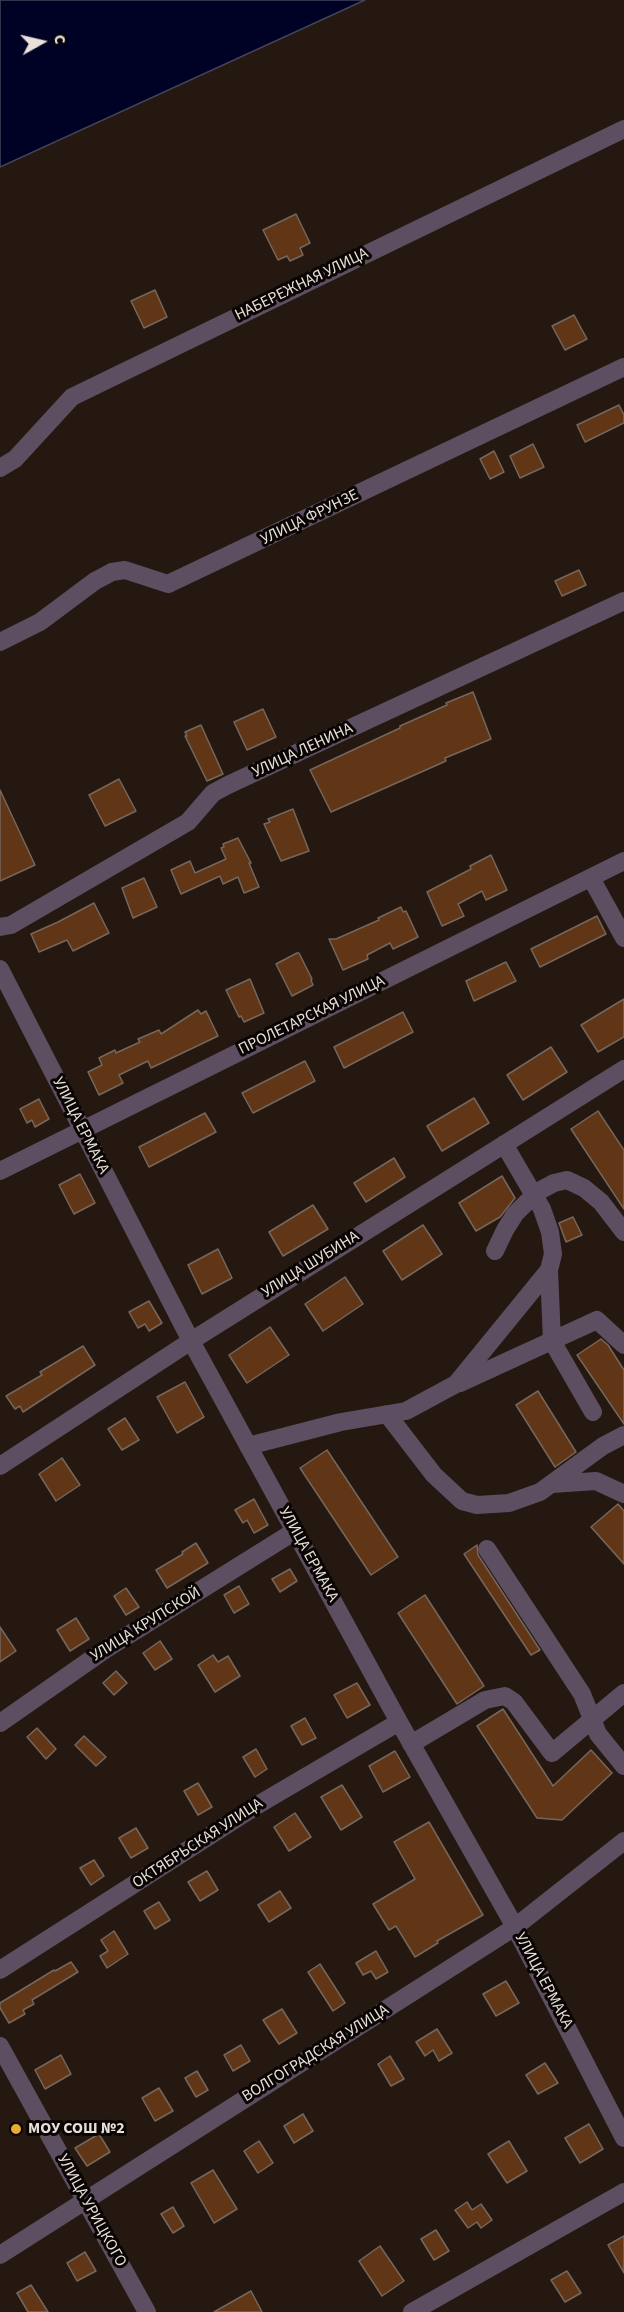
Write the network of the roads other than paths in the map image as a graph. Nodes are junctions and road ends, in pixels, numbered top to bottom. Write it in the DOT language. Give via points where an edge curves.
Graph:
graph roads {
  1 [pos="624,129"];
  2 [pos="624,367"];
  3 [pos="0,468"];
  4 [pos="624,601"];
  5 [pos="0,642"];
  6 [pos="624,861"];
  7 [pos="591,878"];
  8 [pos="0,927"];
  9 [pos="624,938"];
  10 [pos="0,969"];
  11 [pos="624,1069"];
  12 [pos="81,1130"];
  13 [pos="504,1144"];
  14 [pos="0,1171"];
  15 [pos="534,1195"];
  16 [pos="624,1232"];
  17 [pos="495,1251"];
  18 [pos="549,1270"];
  19 [pos="190,1341"];
  20 [pos="552,1341"];
  21 [pos="624,1345"];
  22 [pos="456,1384"];
  23 [pos="593,1412"];
  24 [pos="387,1414"];
  25 [pos="624,1435"];
  26 [pos="248,1446"];
  27 [pos="0,1466"];
  28 [pos="550,1485"];
  29 [pos="624,1494"];
  30 [pos="295,1531"];
  31 [pos="487,1549"];
  32 [pos="624,1694"];
  33 [pos="592,1720"];
  34 [pos="399,1722"];
  35 [pos="0,1723"];
  36 [pos="411,1744"];
  37 [pos="624,1766"];
  38 [pos="624,1841"];
  39 [pos="515,1927"];
  40 [pos="0,1970"];
  41 [pos="0,2046"];
  42 [pos="624,2138"];
  43 [pos="624,2192"];
  44 [pos="85,2201"];
  45 [pos="0,2254"];
  46 [pos="147,2312"];
  47 [pos="412,2312"];
  1 -- 3 [label="street, НАБЕРЕЖНАЯ УЛИЦА" via="72,397 15,459"];
  2 -- 5 [label="street, УЛИЦА ФРУНЗЕ" via="168,584 125,570 112,572 40,622"];
  4 -- 8 [label="street, УЛИЦА ЛЕНИНА" via="228,785 213,793 188,822 11,925"];
  6 -- 7 [label="street, ПРОЛЕТАРСКАЯ УЛИЦА"];
  7 -- 9 [label="street"];
  7 -- 12 [label="street, ПРОЛЕТАРСКАЯ УЛИЦА"];
  10 -- 12 [label="street, УЛИЦА ЕРМАКА"];
  11 -- 13 [label="street, УЛИЦА ШУБИНА"];
  12 -- 14 [label="street, ПРОЛЕТАРСКАЯ УЛИЦА"];
  12 -- 19 [label="street, УЛИЦА ЕРМАКА"];
  13 -- 15 [label="street"];
  13 -- 19 [label="street, УЛИЦА ШУБИНА"];
  15 -- 16 [label="street" via="567,1180 601,1202"];
  15 -- 17 [label="street" via="515,1214"];
  15 -- 18 [label="street" via="550,1232 553,1254"];
  18 -- 20 [label="street"];
  18 -- 22 [label="street"];
  19 -- 26 [label="street, УЛИЦА ЕРМАКА"];
  19 -- 27 [label="street, УЛИЦА ШУБИНА"];
  20 -- 21 [label="street" via="597,1320"];
  20 -- 22 [label="street"];
  20 -- 23 [label="street"];
  22 -- 24 [label="street" via="406,1411"];
  24 -- 26 [label="street"];
  24 -- 28 [label="street" via="434,1475 462,1501 477,1505 509,1503"];
  25 -- 28 [label="street"];
  26 -- 30 [label="street, УЛИЦА ЕРМАКА"];
  28 -- 29 [label="street" via="596,1481"];
  30 -- 34 [label="street, УЛИЦА ЕРМАКА"];
  30 -- 35 [label="street, УЛИЦА КРУПСКОЙ" via="106,1648"];
  31 -- 33 [label="street" via="582,1694"];
  32 -- 33 [label="street"];
  33 -- 36 [label="street" via="552,1753 514,1702 505,1696 484,1700"];
  33 -- 37 [label="street" via="598,1734"];
  34 -- 36 [label="street, УЛИЦА ЕРМАКА"];
  34 -- 40 [label="street, ОКТЯБРЬСКАЯ УЛИЦА" via="261,1803"];
  36 -- 39 [label="street, УЛИЦА ЕРМАКА"];
  38 -- 39 [label="street, ВОЛГОГРАДСКАЯ УЛИЦА"];
  39 -- 42 [label="street, УЛИЦА ЕРМАКА"];
  39 -- 44 [label="street, ВОЛГОГРАДСКАЯ УЛИЦА"];
  41 -- 44 [label="street, УЛИЦА УРИЦКОГО"];
  43 -- 47 [label="street"];
  44 -- 45 [label="street, ВОЛГОГРАДСКАЯ УЛИЦА"];
  44 -- 46 [label="street, УЛИЦА УРИЦКОГО"];
}
